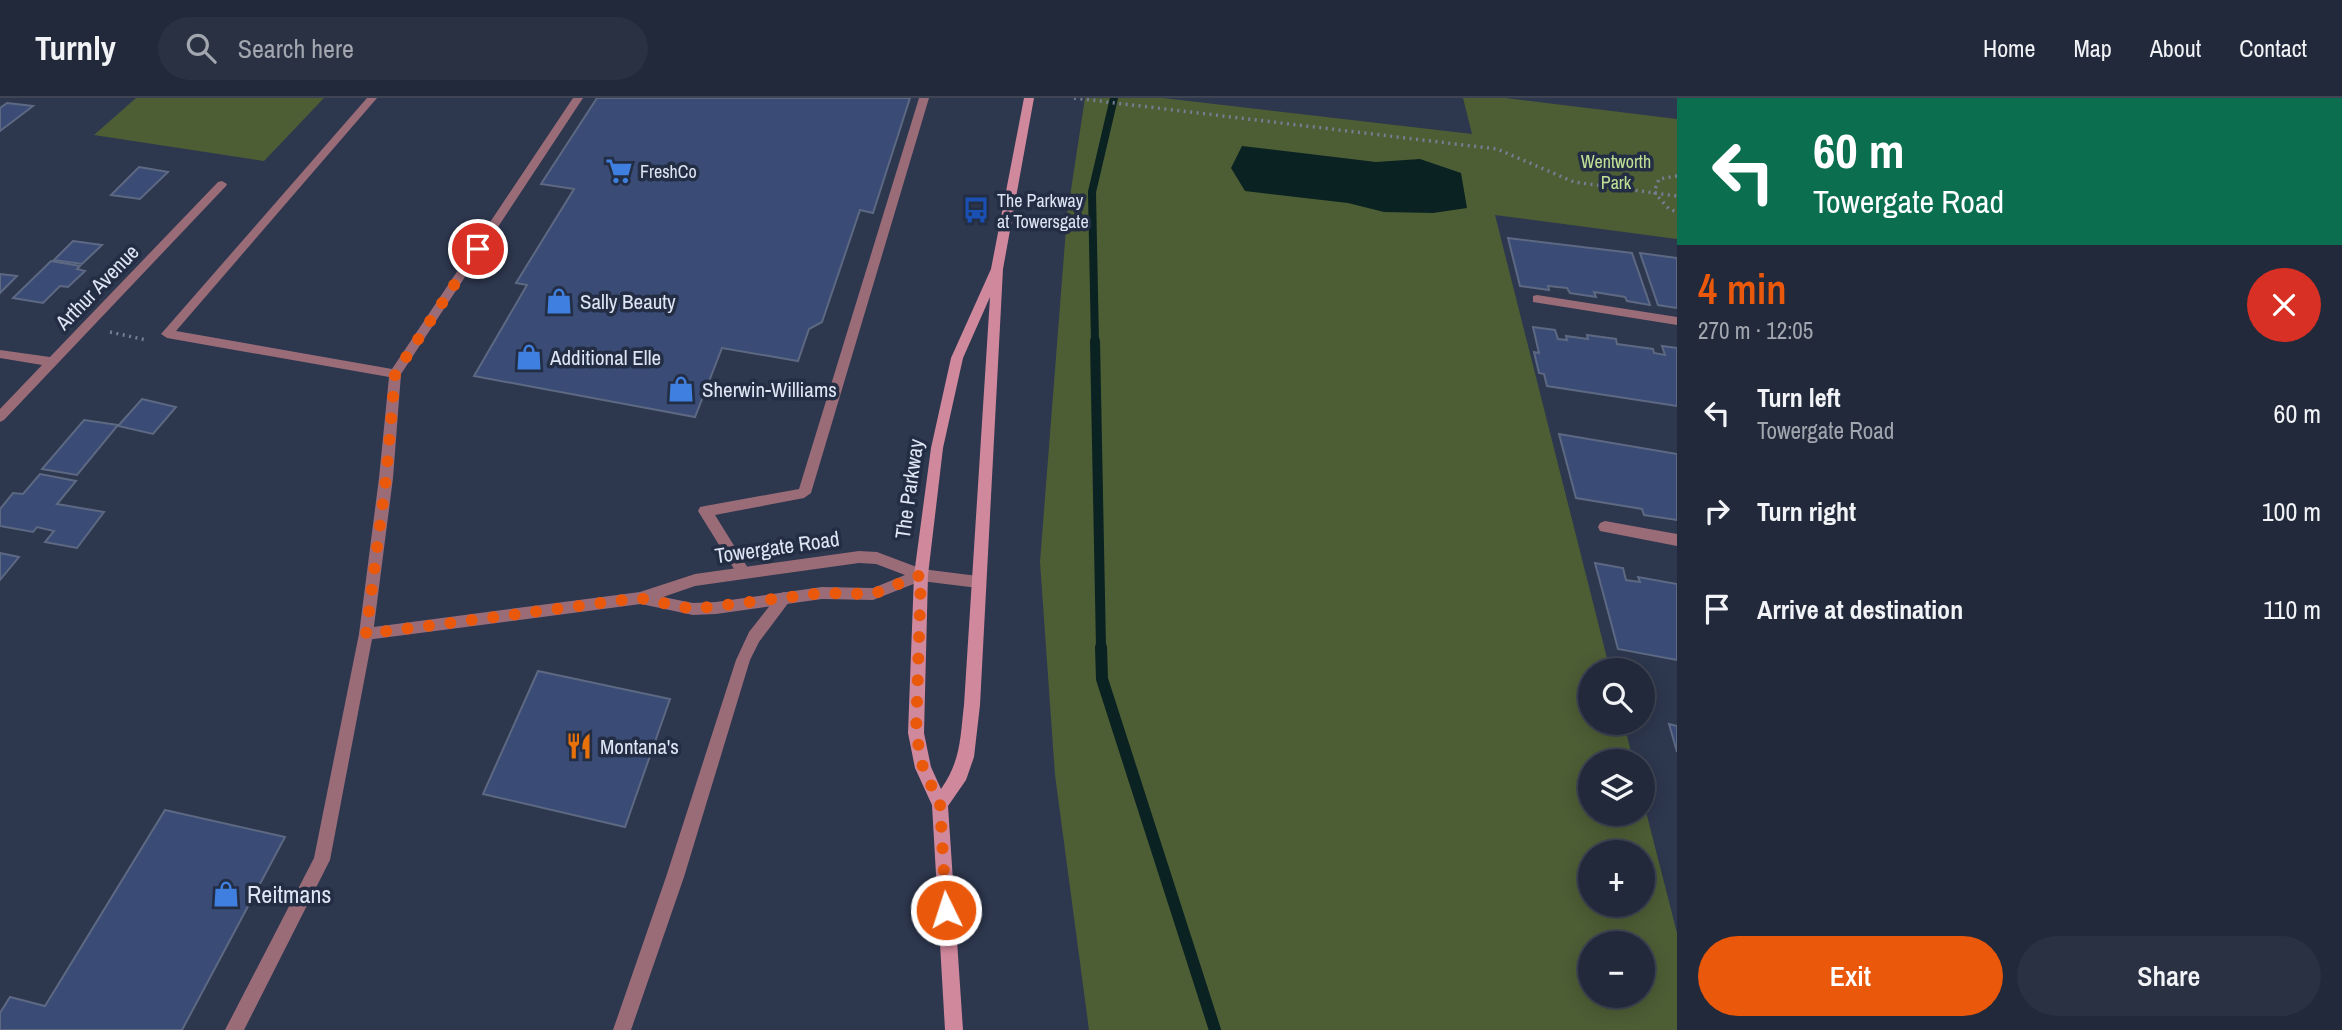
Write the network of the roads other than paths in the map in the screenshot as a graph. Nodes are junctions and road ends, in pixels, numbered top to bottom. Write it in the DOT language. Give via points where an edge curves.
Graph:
graph roads {
  1 [pos="372,98"];
  2 [pos="578,98"];
  3 [pos="924,98"];
  4 [pos="1029,98"];
  5 [pos="222,184"];
  6 [pos="997,270"];
  7 [pos="1537,299"];
  8 [pos="1677,321"];
  9 [pos="0,354"];
  10 [pos="52,362"];
  11 [pos="395,374"];
  12 [pos="0,417"];
  13 [pos="1605,527"];
  14 [pos="1677,540"];
  15 [pos="744,573"];
  16 [pos="921,575"];
  17 [pos="978,582"];
  18 [pos="639,598"];
  19 [pos="784,598"];
  20 [pos="366,634"];
  21 [pos="940,804"];
  22 [pos="234,1030"];
  23 [pos="622,1030"];
  24 [pos="954,1030"];
  1 -- 11 [label="street" via="167,334"];
  2 -- 11 [label="street"];
  3 -- 15 [label="street" via="804,493 705,511"];
  4 -- 6 [label="main road, The Parkway"];
  5 -- 10 [label="street, Arthur Avenue"];
  6 -- 16 [label="main road, The Parkway" via="957,358 935,460"];
  6 -- 17 [label="main road, The Parkway"];
  7 -- 8 [label="street"];
  9 -- 10 [label="street"];
  10 -- 12 [label="street, Arthur Avenue"];
  11 -- 20 [label="street"];
  13 -- 14 [label="street"];
  15 -- 16 [label="street, Towergate Road" via="859,556"];
  15 -- 18 [label="street, Towergate Road" via="695,580"];
  16 -- 17 [label="street, Towergate Road"];
  16 -- 19 [label="street, Towergate Road" via="873,594"];
  16 -- 21 [label="main road, The Parkway" via="916,733 923,768"];
  17 -- 21 [label="main road, The Parkway" via="966,757"];
  18 -- 19 [label="street, Towergate Road" via="693,609"];
  18 -- 20 [label="street, Towergate Road"];
  19 -- 23 [label="street" via="754,637 743,660"];
  20 -- 22 [label="street" via="322,860"];
  21 -- 24 [label="main road, The Parkway"];
}
